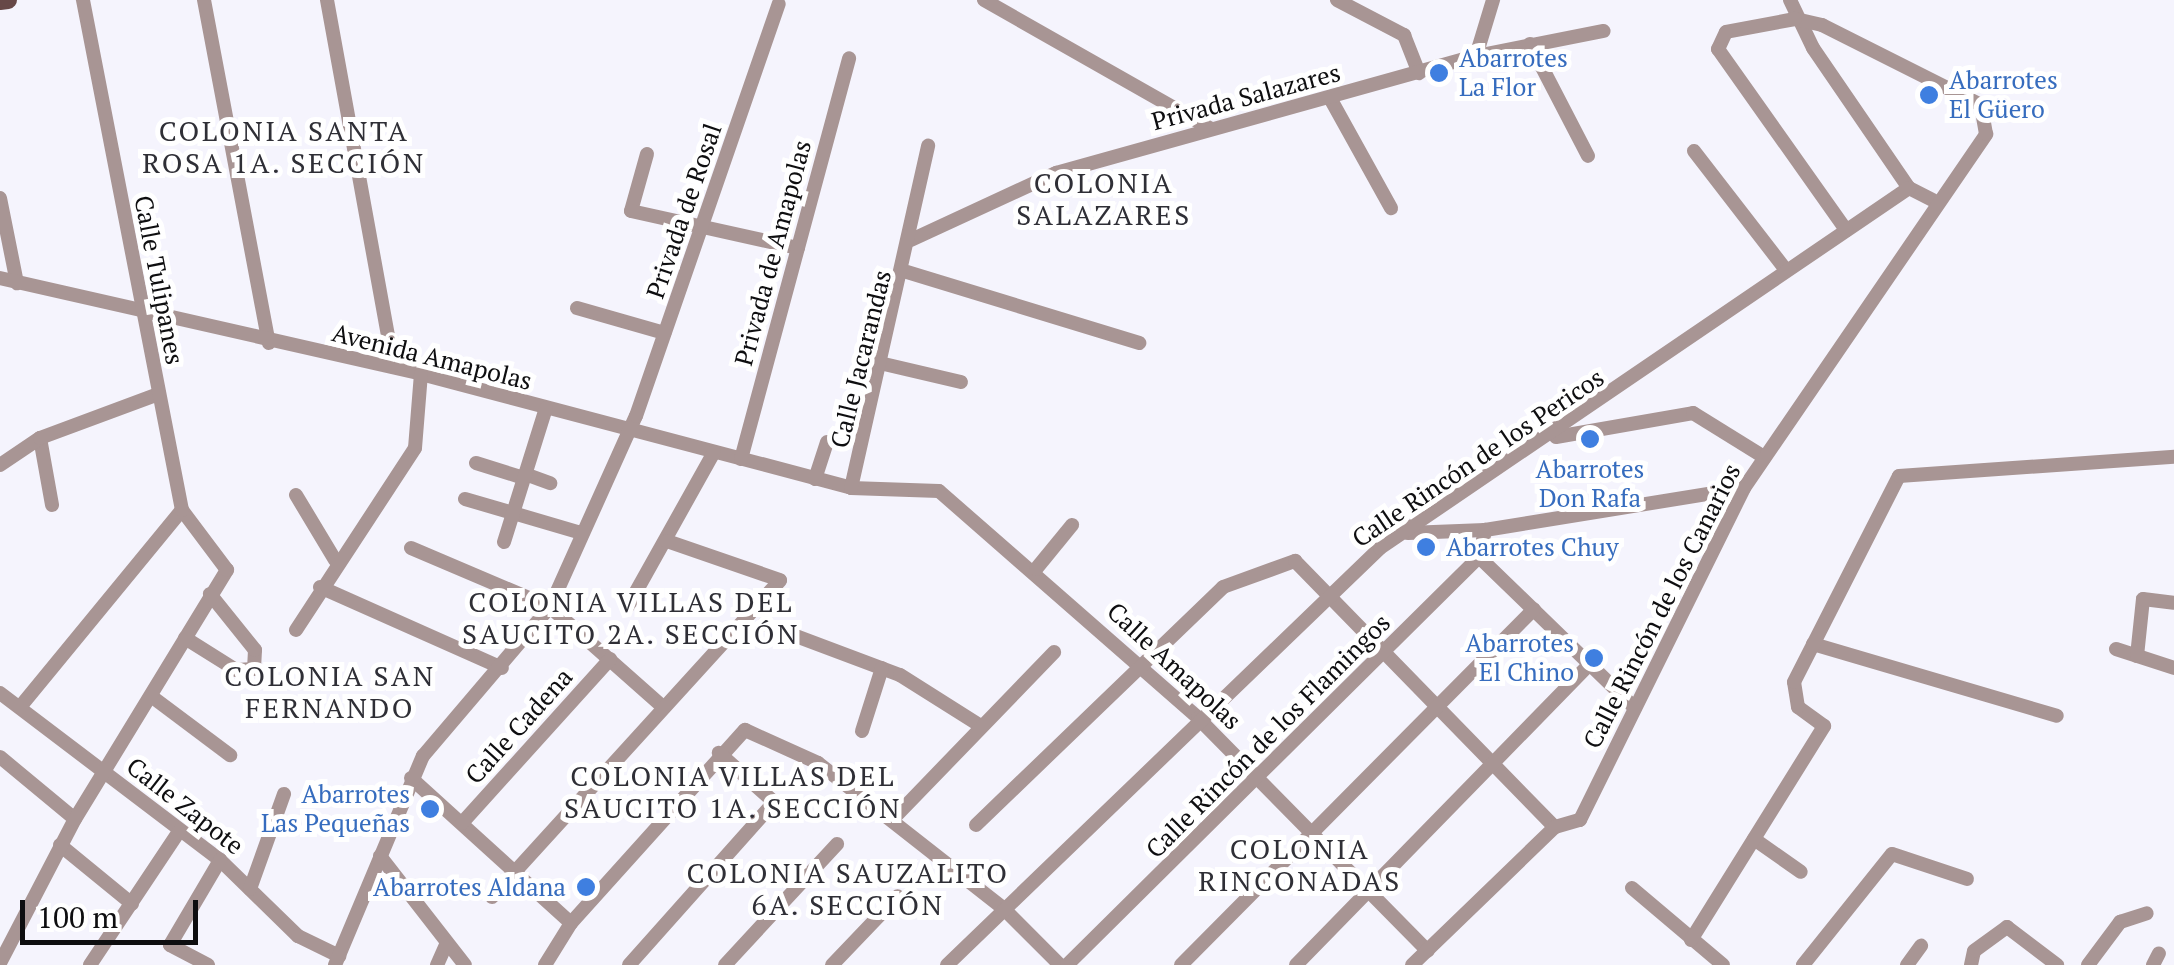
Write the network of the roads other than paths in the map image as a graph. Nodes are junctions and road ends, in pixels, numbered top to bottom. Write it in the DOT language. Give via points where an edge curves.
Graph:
graph roads {
  1 [pos="8,0"];
  2 [pos="82,0"];
  3 [pos="204,0"];
  4 [pos="327,0"];
  5 [pos="984,0"];
  6 [pos="1337,0"];
  7 [pos="1493,0"];
  8 [pos="1790,0"];
  9 [pos="0,2"];
  10 [pos="779,4"];
  11 [pos="1795,19"];
  12 [pos="1604,32"];
  13 [pos="1530,44"];
  14 [pos="1476,56"];
  15 [pos="849,58"];
  16 [pos="1419,73"];
  17 [pos="1330,98"];
  18 [pos="1211,129"];
  19 [pos="928,146"];
  20 [pos="1694,151"];
  21 [pos="647,154"];
  22 [pos="1588,156"];
  23 [pos="1910,188"];
  24 [pos="0,198"];
  25 [pos="1932,200"];
  26 [pos="1390,208"];
  27 [pos="701,228"];
  28 [pos="1846,230"];
  29 [pos="912,240"];
  30 [pos="798,248"];
  31 [pos="1786,270"];
  32 [pos="907,272"];
  33 [pos="0,278"];
  34 [pos="17,283"];
  35 [pos="577,308"];
  36 [pos="143,311"];
  37 [pos="666,333"];
  38 [pos="269,342"];
  39 [pos="1139,344"];
  40 [pos="884,364"];
  41 [pos="394,367"];
  42 [pos="421,374"];
  43 [pos="961,382"];
  44 [pos="158,394"];
  45 [pos="546,408"];
  46 [pos="628,430"];
  47 [pos="40,438"];
  48 [pos="1551,438"];
  49 [pos="826,442"];
  50 [pos="714,452"];
  51 [pos="1764,457"];
  52 [pos="2174,457"];
  53 [pos="741,458"];
  54 [pos="476,464"];
  55 [pos="0,465"];
  56 [pos="524,476"];
  57 [pos="815,479"];
  58 [pos="550,483"];
  59 [pos="852,488"];
  60 [pos="1744,488"];
  61 [pos="296,496"];
  62 [pos="464,499"];
  63 [pos="52,505"];
  64 [pos="182,510"];
  65 [pos="514,510"];
  66 [pos="1072,526"];
  67 [pos="1485,530"];
  68 [pos="578,532"];
  69 [pos="1404,534"];
  70 [pos="666,541"];
  71 [pos="504,542"];
  72 [pos="411,548"];
  73 [pos="1478,557"];
  74 [pos="336,560"];
  75 [pos="1036,570"];
  76 [pos="320,587"];
  77 [pos="1330,593"];
  78 [pos="210,594"];
  79 [pos="2174,603"];
  80 [pos="628,606"];
  81 [pos="550,608"];
  82 [pos="1534,609"];
  83 [pos="764,624"];
  84 [pos="296,630"];
  85 [pos="185,638"];
  86 [pos="1813,644"];
  87 [pos="2116,649"];
  88 [pos="1388,650"];
  89 [pos="1054,652"];
  90 [pos="2137,656"];
  91 [pos="610,659"];
  92 [pos="1590,665"];
  93 [pos="1141,666"];
  94 [pos="502,668"];
  95 [pos="882,668"];
  96 [pos="2174,668"];
  97 [pos="0,693"];
  98 [pos="151,696"];
  99 [pos="20,707"];
  100 [pos="1441,707"];
  101 [pos="664,708"];
  102 [pos="1635,708"];
  103 [pos="2057,716"];
  104 [pos="1198,718"];
  105 [pos="979,725"];
  106 [pos="862,731"];
  107 [pos="719,753"];
  108 [pos="230,756"];
  109 [pos="0,757"];
  110 [pos="1498,768"];
  111 [pos="106,772"];
  112 [pos="411,778"];
  113 [pos="1258,778"];
  114 [pos="284,794"];
  115 [pos="75,819"];
  116 [pos="893,820"];
  117 [pos="462,823"];
  118 [pos="976,825"];
  119 [pos="1556,827"];
  120 [pos="180,830"];
  121 [pos="1313,834"];
  122 [pos="1754,839"];
  123 [pos="837,844"];
  124 [pos="60,845"];
  125 [pos="380,856"];
  126 [pos="220,860"];
  127 [pos="1801,872"];
  128 [pos="514,874"];
  129 [pos="1966,880"];
  130 [pos="1632,888"];
  131 [pos="250,889"];
  132 [pos="1370,891"];
  133 [pos="898,896"];
  134 [pos="492,897"];
  135 [pos="132,904"];
  136 [pos="1004,909"];
  137 [pos="2147,913"];
  138 [pos="571,923"];
  139 [pos="1691,940"];
  140 [pos="447,943"];
  141 [pos="1921,946"];
  142 [pos="1428,951"];
  143 [pos="337,960"];
  144 [pos="0,963"];
  145 [pos="544,963"];
  146 [pos="90,965"];
  147 [pos="208,965"];
  148 [pos="437,965"];
  149 [pos="464,965"];
  150 [pos="629,965"];
  151 [pos="725,965"];
  152 [pos="832,965"];
  153 [pos="947,965"];
  154 [pos="1060,965"];
  155 [pos="1067,965"];
  156 [pos="1181,965"];
  157 [pos="1296,965"];
  158 [pos="1412,965"];
  159 [pos="1722,965"];
  160 [pos="1803,965"];
  161 [pos="1907,965"];
  162 [pos="1971,965"];
  163 [pos="2057,965"];
  164 [pos="2088,965"];
  1 -- 9 [label="main road"];
  2 -- 36 [label="street, Calle Tulipanes"];
  3 -- 38 [label="street"];
  4 -- 41 [label="street"];
  5 -- 18 [label="street"];
  6 -- 16 [label="street" via="1404,34"];
  7 -- 14 [label="street"];
  8 -- 11 [label="street"];
  10 -- 27 [label="street, Privada de Rosal"];
  11 -- 23 [label="street"];
  11 -- 25 [label="street, Calle Rincón de los Canarios" via="1980,105 1986,134"];
  11 -- 28 [label="street" via="1718,39"];
  12 -- 13 [label="street, Privada Salazares"];
  13 -- 14 [label="street, Privada Salazares"];
  13 -- 22 [label="street"];
  14 -- 16 [label="street, Privada Salazares"];
  15 -- 30 [label="street, Privada de Amapolas"];
  16 -- 17 [label="street, Privada Salazares"];
  17 -- 18 [label="street, Privada Salazares"];
  17 -- 26 [label="street"];
  18 -- 29 [label="street, Privada Salazares" via="999,193"];
  19 -- 29 [label="street, Calle Jacarandas"];
  20 -- 31 [label="street"];
  21 -- 27 [label="street" via="631,211"];
  23 -- 25 [label="street"];
  23 -- 28 [label="street, Calle Rincón de los Pericos"];
  24 -- 34 [label="street"];
  25 -- 51 [label="street, Calle Rincón de los Canarios"];
  27 -- 30 [label="street"];
  27 -- 37 [label="street, Privada de Rosal"];
  28 -- 31 [label="street, Calle Rincón de los Pericos"];
  29 -- 32 [label="street, Calle Jacarandas"];
  30 -- 53 [label="street, Privada de Amapolas"];
  31 -- 48 [label="street, Calle Rincón de los Pericos"];
  32 -- 39 [label="street"];
  32 -- 40 [label="street, Calle Jacarandas"];
  33 -- 34 [label="street, Avenida Amapolas"];
  34 -- 36 [label="street, Avenida Amapolas"];
  35 -- 37 [label="street"];
  36 -- 38 [label="street, Avenida Amapolas"];
  36 -- 44 [label="street, Calle Tulipanes"];
  37 -- 46 [label="street, Privada de Rosal"];
  38 -- 41 [label="street, Avenida Amapolas"];
  40 -- 43 [label="street"];
  40 -- 59 [label="street, Calle Jacarandas"];
  41 -- 42 [label="street, Avenida Amapolas"];
  42 -- 45 [label="street, Avenida Amapolas"];
  42 -- 74 [label="street" via="414,448"];
  44 -- 47 [label="street"];
  44 -- 64 [label="street, Calle Tulipanes"];
  45 -- 46 [label="street, Avenida Amapolas"];
  45 -- 56 [label="street"];
  46 -- 50 [label="street, Avenida Amapolas"];
  46 -- 68 [label="street, Privada de Rosal"];
  47 -- 55 [label="street"];
  47 -- 63 [label="street"];
  48 -- 51 [label="street" via="1692,413"];
  48 -- 69 [label="street, Calle Rincón de los Pericos"];
  49 -- 57 [label="street"];
  50 -- 53 [label="street, Avenida Amapolas"];
  50 -- 70 [label="street"];
  51 -- 60 [label="street, Calle Rincón de los Canarios"];
  52 -- 86 [label="street" via="1899,476"];
  53 -- 57 [label="street, Avenida Amapolas"];
  54 -- 56 [label="street"];
  56 -- 58 [label="street"];
  56 -- 65 [label="street"];
  57 -- 59 [label="street, Avenida Amapolas"];
  59 -- 75 [label="street, Calle Amapolas" via="939,491"];
  60 -- 67 [label="street"];
  60 -- 102 [label="street, Calle Rincón de los Canarios"];
  61 -- 74 [label="street"];
  62 -- 65 [label="street"];
  64 -- 78 [label="street" via="227,570"];
  64 -- 99 [label="street"];
  65 -- 68 [label="street"];
  65 -- 71 [label="street"];
  66 -- 75 [label="street"];
  67 -- 69 [label="street"];
  67 -- 73 [label="street, Calle Rincón de los Flamingos"];
  68 -- 81 [label="street, Privada de Rosal"];
  69 -- 77 [label="street, Calle Rincón de los Pericos"];
  70 -- 80 [label="street"];
  70 -- 101 [label="street" via="780,580"];
  72 -- 81 [label="street"];
  73 -- 82 [label="street"];
  73 -- 88 [label="street, Calle Rincón de los Flamingos"];
  74 -- 76 [label="street"];
  75 -- 93 [label="street, Calle Amapolas"];
  76 -- 84 [label="street"];
  76 -- 94 [label="street"];
  77 -- 88 [label="street"];
  77 -- 93 [label="street" via="1295,561 1275,565 1223,587"];
  77 -- 104 [label="street, Calle Rincón de los Pericos"];
  78 -- 85 [label="street"];
  78 -- 85 [label="street" via="255,650 254,670 236,670"];
  79 -- 90 [label="street" via="2143,599"];
  81 -- 91 [label="street"];
  81 -- 94 [label="street, Privada de Rosal"];
  82 -- 92 [label="street"];
  82 -- 100 [label="street"];
  83 -- 95 [label="street"];
  85 -- 98 [label="street"];
  86 -- 103 [label="street"];
  86 -- 122 [label="street" via="1794,695 1824,726"];
  87 -- 90 [label="street"];
  88 -- 100 [label="street"];
  88 -- 113 [label="street, Calle Rincón de los Flamingos"];
  89 -- 105 [label="street"];
  90 -- 96 [label="street"];
  91 -- 101 [label="street"];
  91 -- 117 [label="street, Calle Cadena"];
  92 -- 102 [label="street"];
  92 -- 110 [label="street"];
  93 -- 104 [label="street, Calle Amapolas"];
  93 -- 118 [label="street"];
  94 -- 112 [label="street, Privada de Rosal"];
  95 -- 105 [label="street"];
  95 -- 106 [label="street"];
  97 -- 99 [label="street, Calle Zapote"];
  98 -- 108 [label="street"];
  98 -- 111 [label="street"];
  99 -- 111 [label="street, Calle Zapote"];
  100 -- 110 [label="street"];
  100 -- 121 [label="street"];
  101 -- 128 [label="street"];
  102 -- 119 [label="street, Calle Rincón de los Canarios" via="1580,820"];
  104 -- 113 [label="street, Calle Amapolas"];
  104 -- 136 [label="street, Calle Rincón de los Pericos"];
  105 -- 116 [label="street"];
  107 -- 116 [label="street" via="745,730 759,734 818,763"];
  107 -- 138 [label="street"];
  107 -- 150 [label="street" via="774,802"];
  109 -- 115 [label="street"];
  110 -- 119 [label="street"];
  110 -- 132 [label="street"];
  111 -- 115 [label="street"];
  111 -- 120 [label="street, Calle Zapote"];
  112 -- 117 [label="street"];
  112 -- 125 [label="street, Privada de Rosal"];
  113 -- 121 [label="street, Calle Amapolas"];
  113 -- 155 [label="street, Calle Rincón de los Flamingos"];
  114 -- 131 [label="street"];
  115 -- 124 [label="street"];
  116 -- 136 [label="street"];
  117 -- 128 [label="street"];
  119 -- 142 [label="street, Calle Rincón de los Canarios"];
  120 -- 126 [label="street, Calle Zapote"];
  120 -- 135 [label="street"];
  121 -- 132 [label="street, Calle Amapolas"];
  121 -- 156 [label="street"];
  122 -- 127 [label="street"];
  122 -- 139 [label="street"];
  123 -- 151 [label="street"];
  124 -- 135 [label="street"];
  124 -- 144 [label="street"];
  125 -- 140 [label="street"];
  125 -- 143 [label="street, Privada de Rosal"];
  126 -- 131 [label="street, Calle Zapote"];
  126 -- 147 [label="street" via="170,945"];
  128 -- 134 [label="street"];
  128 -- 138 [label="street"];
  129 -- 160 [label="street" via="1892,854"];
  130 -- 139 [label="street"];
  131 -- 143 [label="street, Calle Zapote" via="298,936"];
  132 -- 142 [label="street, Calle Amapolas"];
  132 -- 157 [label="street"];
  133 -- 152 [label="street"];
  135 -- 146 [label="street"];
  136 -- 153 [label="street, Calle Rincón de los Pericos"];
  136 -- 154 [label="street"];
  137 -- 164 [label="street" via="2120,922"];
  138 -- 145 [label="street"];
  139 -- 159 [label="street"];
  140 -- 148 [label="street"];
  140 -- 149 [label="street"];
  141 -- 161 [label="street"];
  142 -- 158 [label="street, Calle Rincón de los Canarios"];
  162 -- 163 [label="street" via="1974,951 2007,927"];
}
